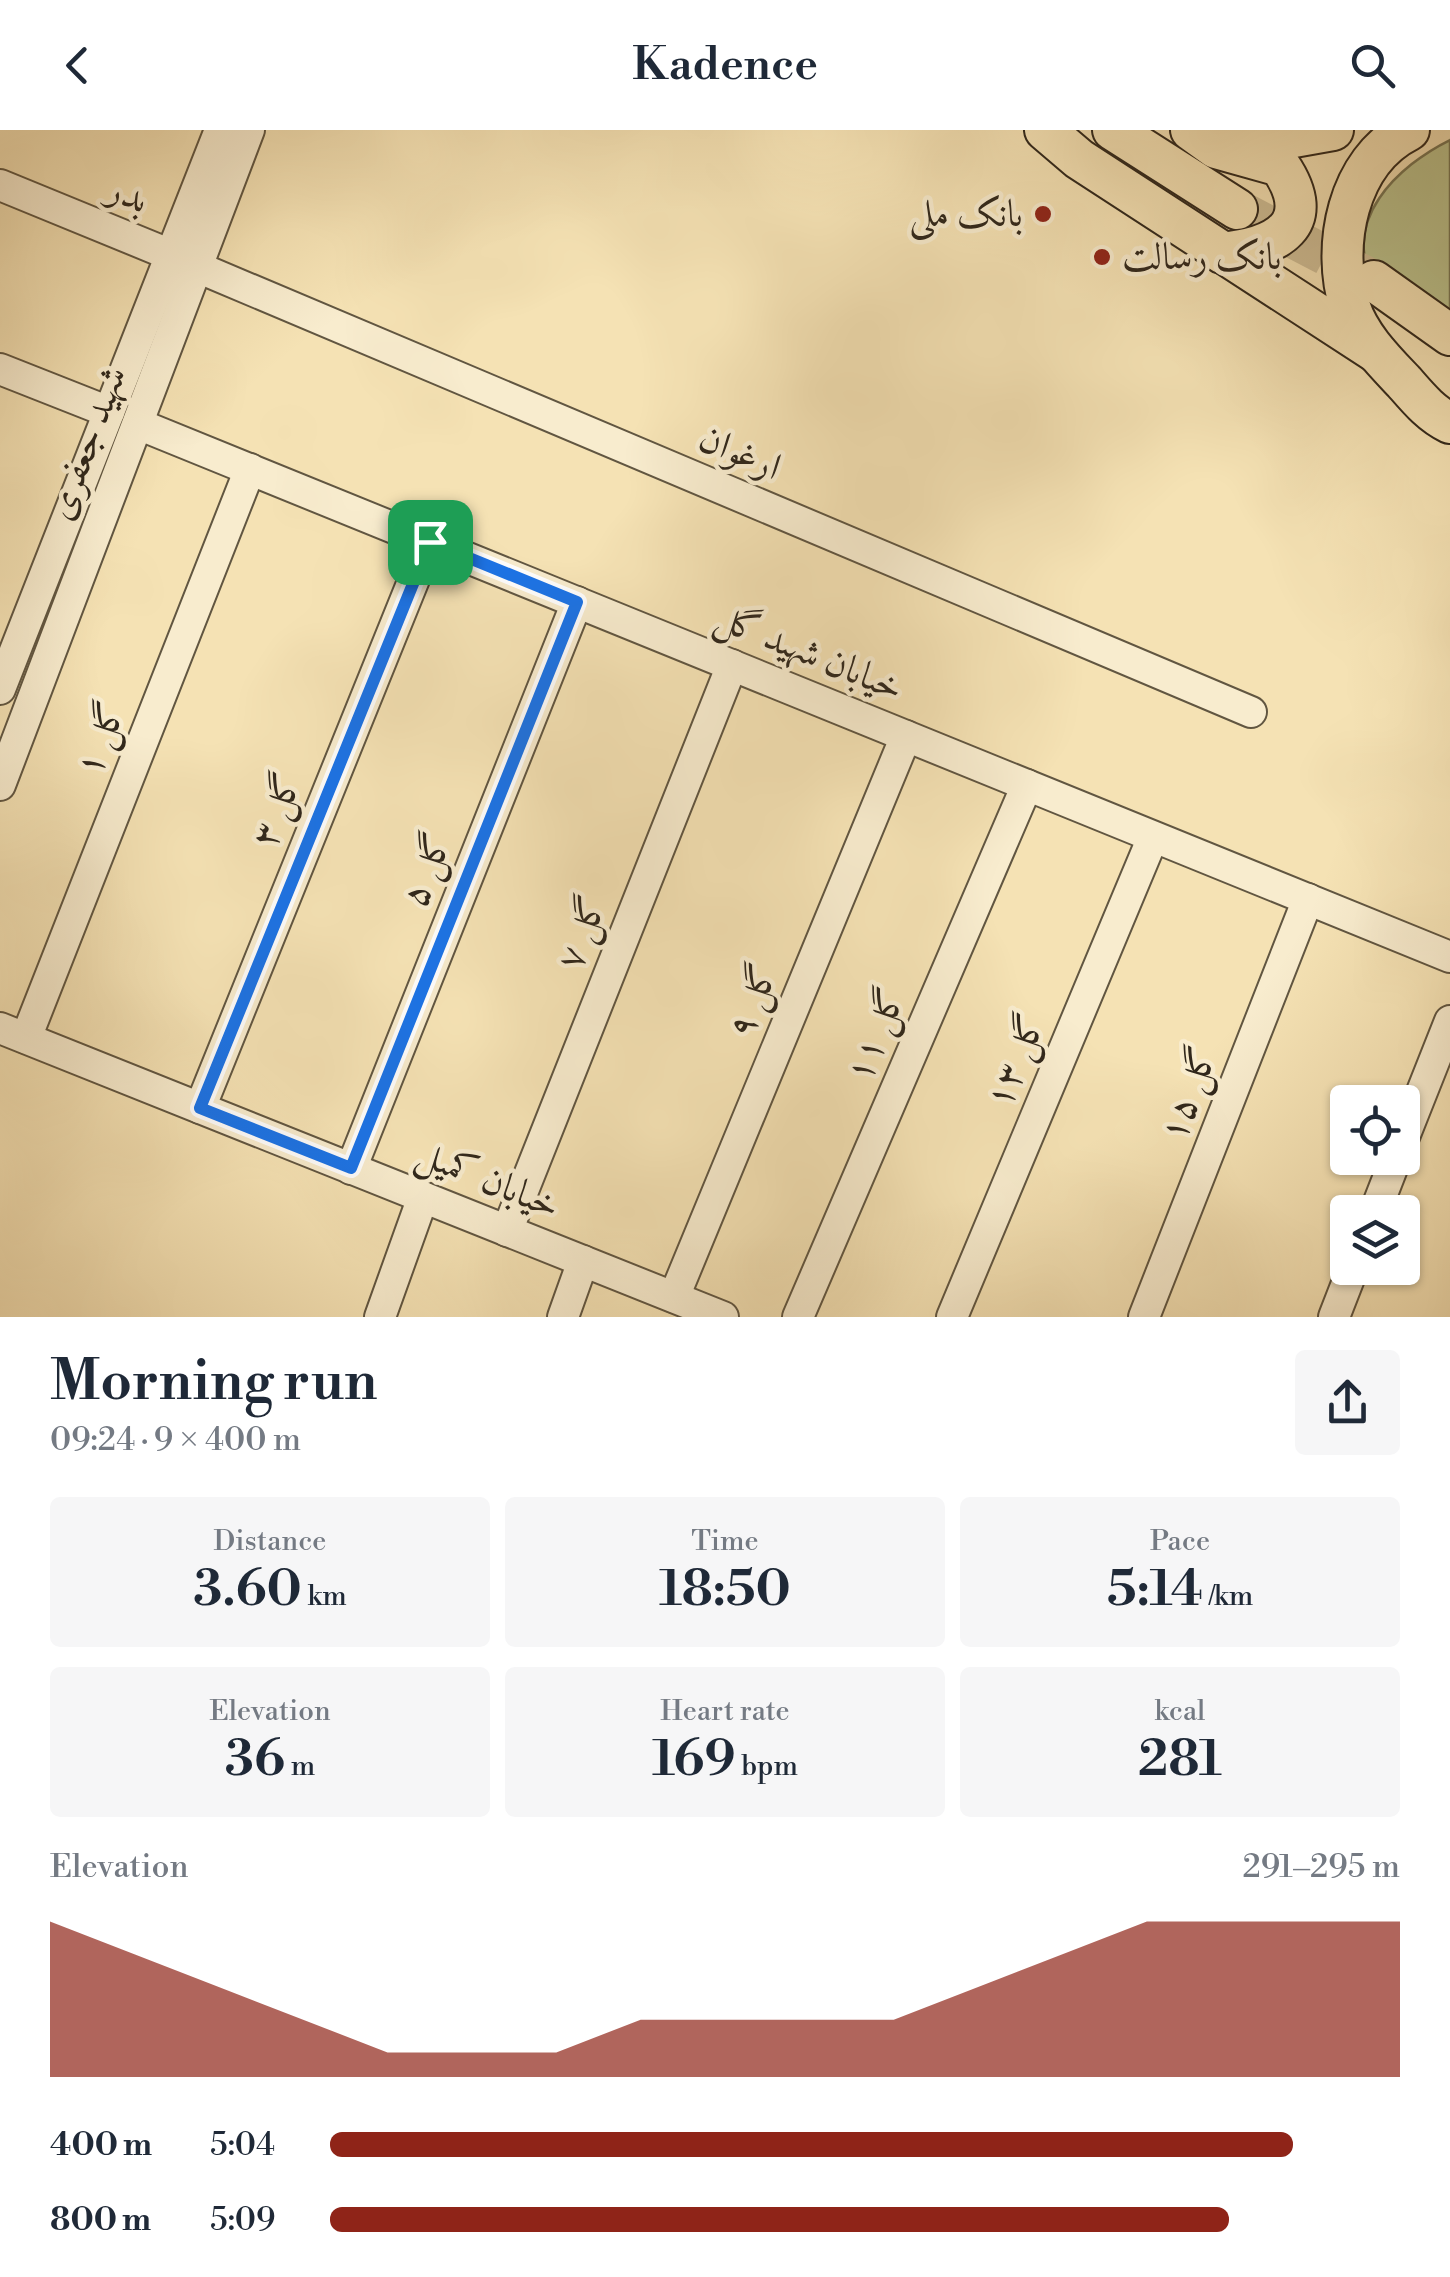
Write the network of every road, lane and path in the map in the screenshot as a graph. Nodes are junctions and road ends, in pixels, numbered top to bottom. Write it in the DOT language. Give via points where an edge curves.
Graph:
graph roads {
  1 [pos="220,130"];
  2 [pos="250,130"];
  3 [pos="1045,130"];
  4 [pos="1113,130"];
  5 [pos="1191,130"];
  6 [pos="1216,130"];
  7 [pos="1333,130"];
  8 [pos="1410,130"];
  9 [pos="0,185"];
  10 [pos="1238,208"];
  11 [pos="1222,253"];
  12 [pos="184,261"];
  13 [pos="1374,281"];
  14 [pos="1450,334"];
  15 [pos="1376,352"];
  16 [pos="0,368"];
  17 [pos="109,412"];
  18 [pos="1450,423"];
  19 [pos="138,424"];
  20 [pos="250,469"];
  21 [pos="430,542"];
  22 [pos="577,602"];
  23 [pos="732,665"];
  24 [pos="0,689"];
  25 [pos="1251,712"];
  26 [pos="906,736"];
  27 [pos="0,785"];
  28 [pos="1027,785"];
  29 [pos="1154,836"];
  30 [pos="1308,899"];
  31 [pos="1450,957"];
  32 [pos="1450,1021"];
  33 [pos="13,1033"];
  34 [pos="1420,1097"];
  35 [pos="200,1108"];
  36 [pos="351,1168"];
  37 [pos="423,1197"];
  38 [pos="507,1231"];
  39 [pos="583,1261"];
  40 [pos="1346,1285"];
  41 [pos="674,1297"];
  42 [pos="380,1317"];
  43 [pos="564,1317"];
  44 [pos="723,1317"];
  45 [pos="798,1317"];
  46 [pos="952,1317"];
  47 [pos="1144,1317"];
  48 [pos="1334,1317"];
  1 -- 12 [label="street, شهید جعفری"];
  2 -- 12 [label="street, شهید جعفری"];
  3 -- 11 [label="main road"];
  4 -- 10 [label="main road"];
  5 -- 11 [label="main road" via="1216,148 1280,166 1294,186 1296,211 1275,242"];
  6 -- 7 [label="main road" via="1288,138"];
  8 -- 15 [label="main road" via="1367,170 1346,214 1340,262 1350,310"];
  9 -- 12 [label="street, بدر"];
  11 -- 15 [label="main road"];
  12 -- 17 [label="street, شهید جعفری"];
  12 -- 19 [label="street, شهید جعفری"];
  12 -- 25 [label="street, ارغوان"];
  13 -- 14 [label="main road"];
  15 -- 18 [label="main road" via="1436,417"];
  16 -- 17 [label="street"];
  17 -- 24 [label="street, شهید جعفری"];
  19 -- 20 [label="street, خیابان شهید گل"];
  19 -- 27 [label="street, شهید جعفری"];
  20 -- 21 [label="street, خیابان شهید گل"];
  20 -- 33 [label="street, گل ۱"];
  21 -- 22 [label="street, خیابان شهید گل"];
  21 -- 35 [label="street, گل ۳"];
  22 -- 23 [label="street, خیابان شهید گل"];
  22 -- 36 [label="street, گل ۵"];
  23 -- 26 [label="street, خیابان شهید گل"];
  23 -- 38 [label="street, گل ۷"];
  26 -- 28 [label="street, خیابان شهید گل"];
  26 -- 41 [label="street, گل ۹"];
  28 -- 29 [label="street, خیابان شهید گل"];
  28 -- 45 [label="street, گل ۱۱"];
  29 -- 30 [label="street, خیابان شهید گل"];
  29 -- 46 [label="street, گل ۱۳"];
  30 -- 31 [label="street, خیابان شهید گل"];
  30 -- 47 [label="street, گل ۱۵"];
  32 -- 34 [label="street"];
  33 -- 35 [label="street, خیابان کمیل"];
  35 -- 36 [label="street, خیابان کمیل"];
  36 -- 37 [label="street, خیابان کمیل"];
  37 -- 38 [label="street, خیابان کمیل"];
  37 -- 42 [label="street"];
  38 -- 39 [label="street, خیابان کمیل"];
  39 -- 41 [label="street, خیابان کمیل"];
  39 -- 43 [label="street"];
  40 -- 48 [label="street"];
  41 -- 44 [label="street, خیابان کمیل"];
}
